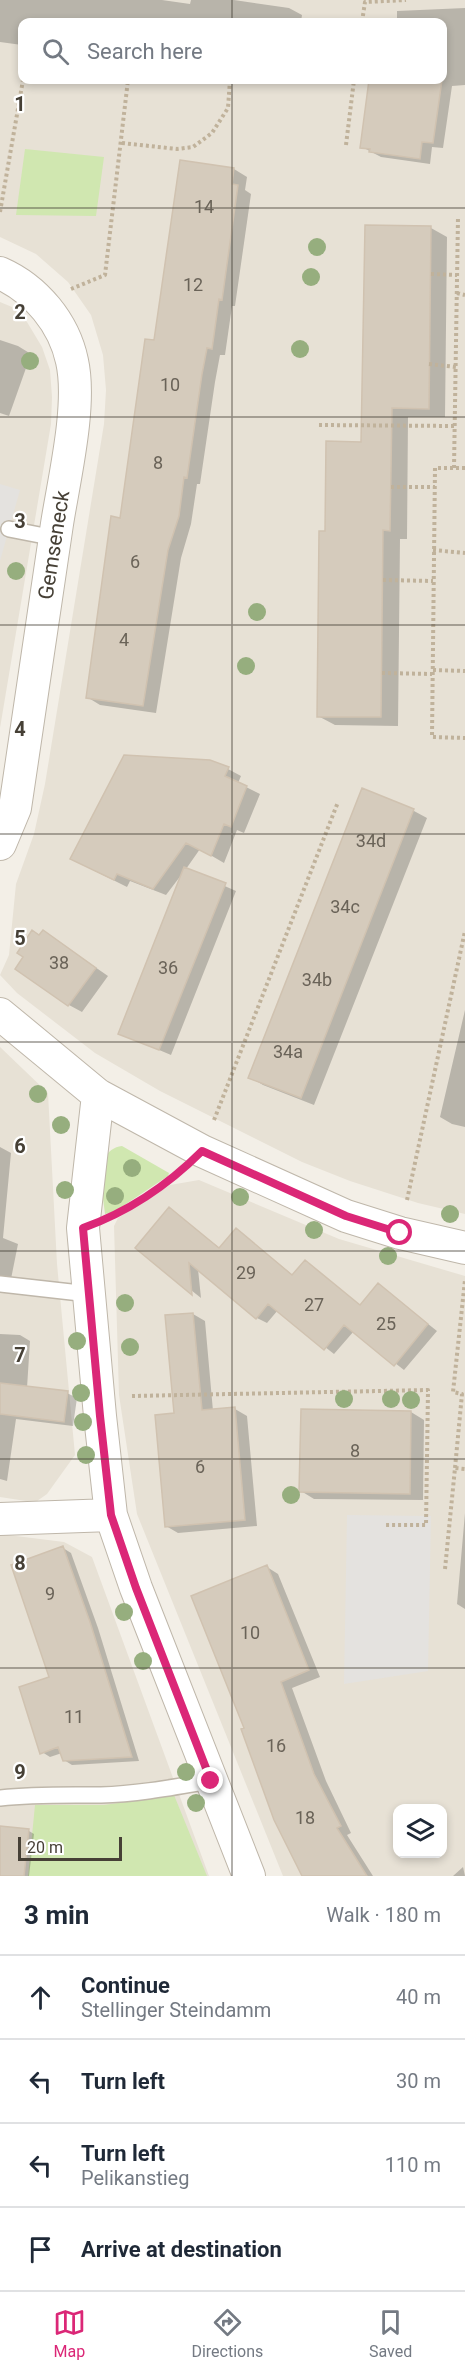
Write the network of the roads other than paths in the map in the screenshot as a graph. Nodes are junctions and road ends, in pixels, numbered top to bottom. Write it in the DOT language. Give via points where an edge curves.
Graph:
graph roads {
  1 [pos="0,273"];
  2 [pos="9,529"];
  3 [pos="55,538"];
  4 [pos="0,844"];
  5 [pos="0,1014"];
  6 [pos="98,1095"];
  7 [pos="465,1248"];
  8 [pos="0,1284"];
  9 [pos="89,1294"];
  10 [pos="111,1515"];
  11 [pos="0,1519"];
  12 [pos="211,1781"];
  13 [pos="0,1798"];
  14 [pos="249,1876"];
  1 -- 3 [label="street, Gemseneck" via="41,302 65,339 72,361 76,387"];
  2 -- 3 [label="lane"];
  3 -- 4 [label="street, Gemseneck" via="15,808"];
  5 -- 6 [label="street"];
  6 -- 7 [label="street" via="202,1151 346,1216"];
  6 -- 9 [label="street" via="83,1228"];
  8 -- 9 [label="lane"];
  9 -- 10 [label="street"];
  10 -- 11 [label="street"];
  10 -- 12 [label="street"];
  12 -- 13 [label="lane" via="103,1795 32,1794"];
  12 -- 14 [label="street"];
}
